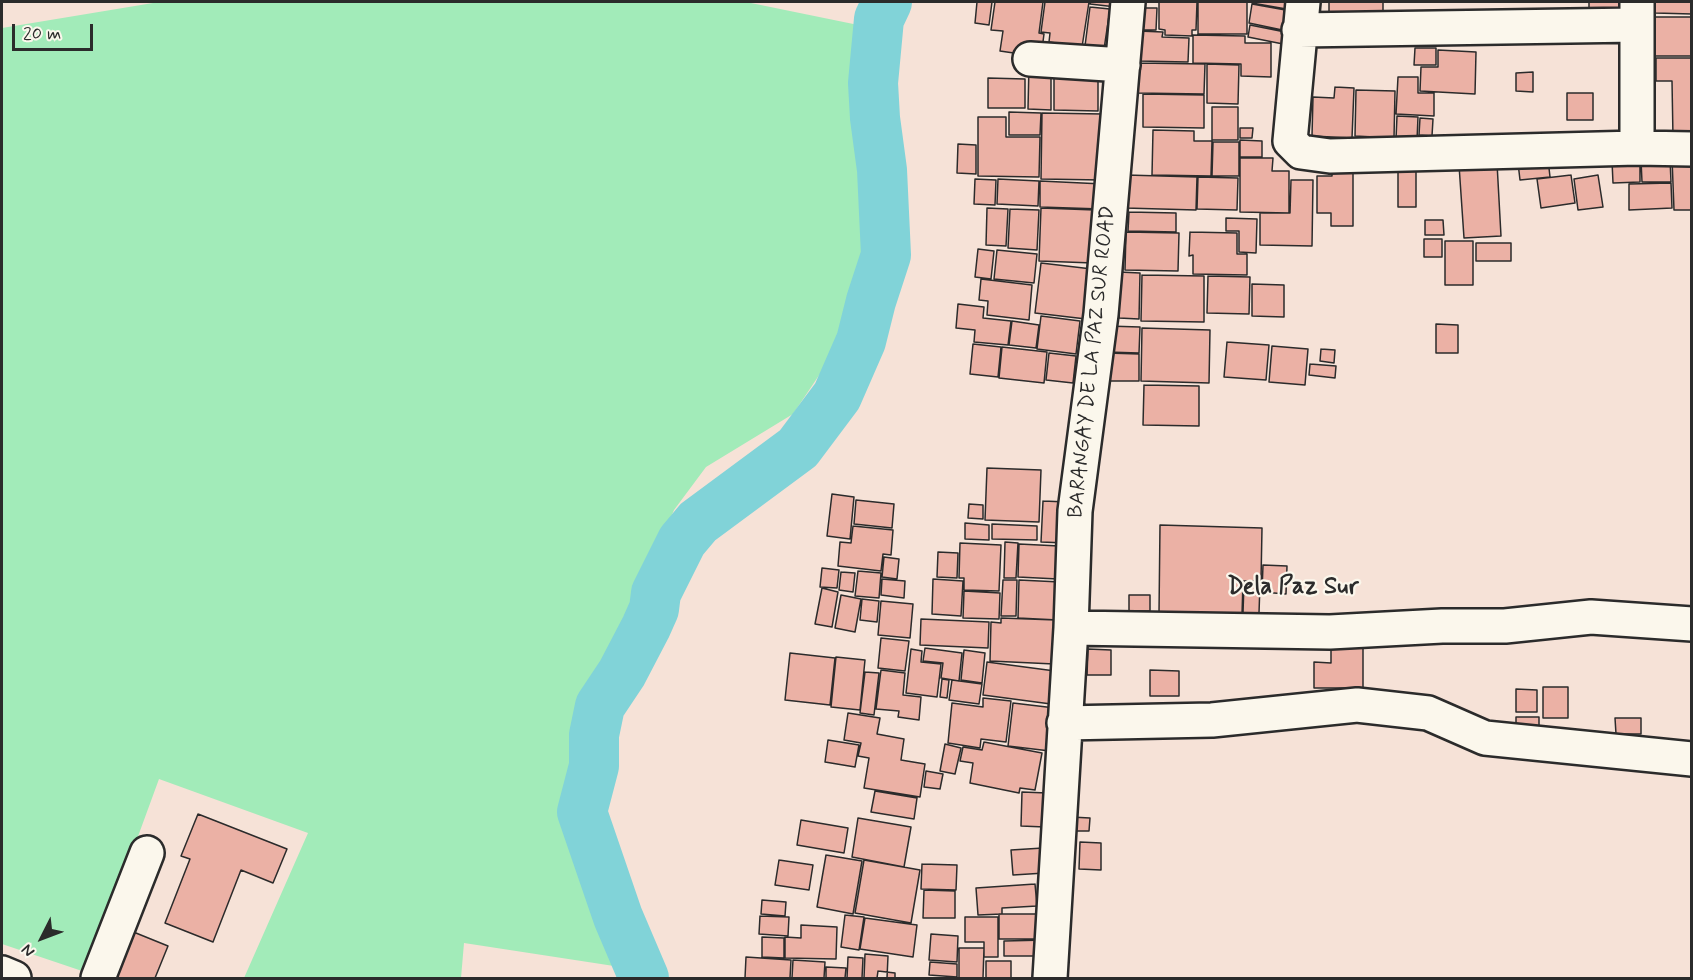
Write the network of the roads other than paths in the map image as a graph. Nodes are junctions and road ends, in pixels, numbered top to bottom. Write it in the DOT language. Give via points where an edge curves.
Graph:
graph roads {
  1 [pos="1128,2"];
  2 [pos="1637,13"];
  3 [pos="1301,16"];
  4 [pos="1030,58"];
  5 [pos="1123,65"];
  6 [pos="1637,148"];
  7 [pos="1692,149"];
  8 [pos="1692,624"];
  9 [pos="1071,628"];
  10 [pos="1064,723"];
  11 [pos="1692,759"];
  12 [pos="147,853"];
  13 [pos="2,973"];
  14 [pos="14,978"];
  15 [pos="98,978"];
  16 [pos="1050,978"];
  1 -- 5 [label="street, BARANGAY DE LA PAZ SUR ROAD"];
  2 -- 3 [label="street"];
  2 -- 6 [label="street"];
  3 -- 6 [label="street" via="1290,141 1301,152 1330,156"];
  4 -- 5 [label="street"];
  5 -- 9 [label="street, BARANGAY DE LA PAZ SUR ROAD" via="1101,314 1075,511"];
  6 -- 7 [label="street"];
  8 -- 9 [label="street" via="1592,617 1505,626 1330,632"];
  9 -- 10 [label="street, BARANGAY DE LA PAZ SUR ROAD"];
  10 -- 11 [label="street" via="1212,720 1358,705 1428,713 1485,738"];
  10 -- 16 [label="street, BARANGAY DE LA PAZ SUR ROAD"];
  12 -- 15 [label="street"];
  13 -- 14 [label="street"];
}
